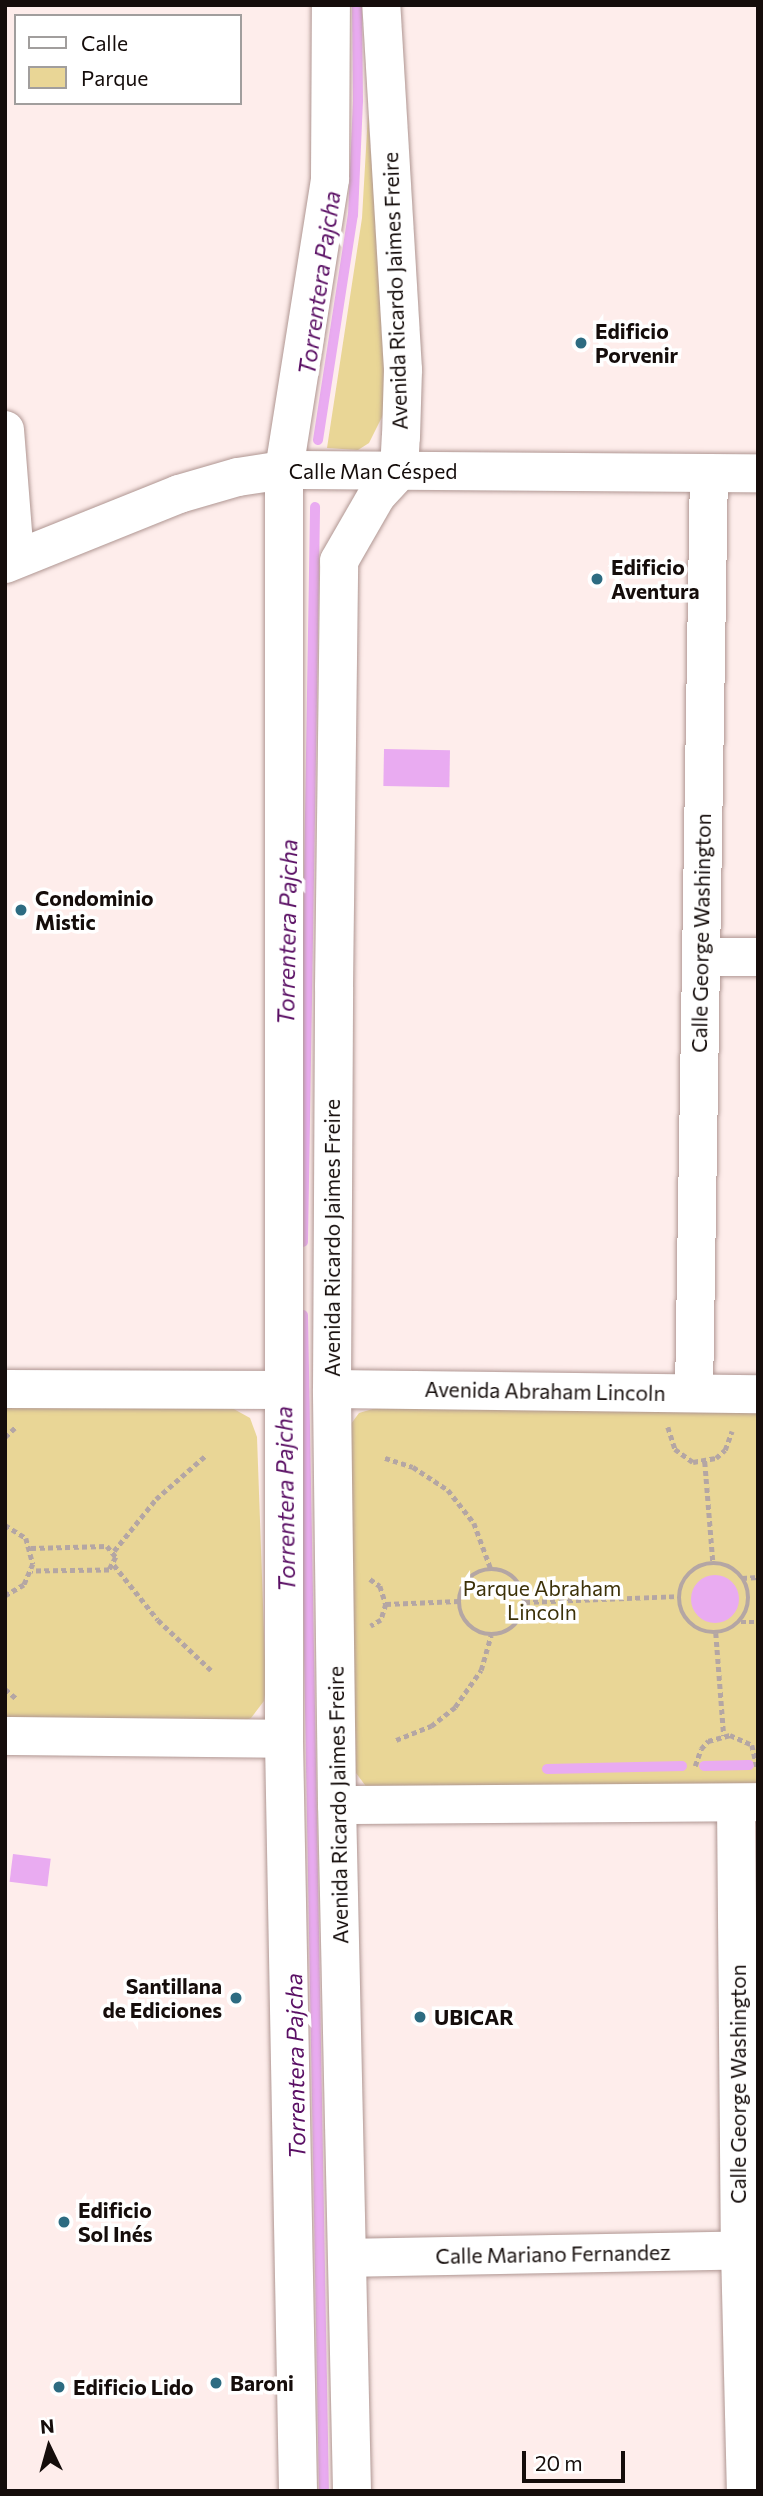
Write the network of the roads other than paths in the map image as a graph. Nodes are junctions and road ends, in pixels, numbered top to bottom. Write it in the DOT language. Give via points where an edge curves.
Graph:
graph roads {
  1 [pos="331,5"];
  2 [pos="381,5"];
  3 [pos="5,430"];
  4 [pos="757,464"];
  5 [pos="285,470"];
  6 [pos="400,471"];
  7 [pos="709,473"];
  8 [pos="10,561"];
  9 [pos="701,957"];
  10 [pos="758,957"];
  11 [pos="5,1389"];
  12 [pos="332,1389"];
  13 [pos="284,1391"];
  14 [pos="758,1394"];
  15 [pos="681,1404"];
  16 [pos="5,1736"];
  17 [pos="284,1739"];
  18 [pos="747,1802"];
  19 [pos="337,1805"];
  20 [pos="749,2250"];
  21 [pos="348,2258"];
  22 [pos="299,2491"];
  23 [pos="352,2491"];
  24 [pos="746,2491"];
  1 -- 5 [label="main road" via="330,179"];
  2 -- 6 [label="main road, Avenida Ricardo Jaimes Freire" via="403,370"];
  3 -- 8 [label="main road"];
  4 -- 7 [label="main road, Calle Man Césped"];
  5 -- 6 [label="main road, Calle Man Césped"];
  5 -- 8 [label="main road, Calle Man Césped" via="237,477 179,494"];
  5 -- 13 [label="main road"];
  6 -- 7 [label="main road, Calle Man Césped"];
  6 -- 12 [label="main road, Avenida Ricardo Jaimes Freire" via="377,495 339,561"];
  7 -- 9 [label="main road, Calle George Washington"];
  9 -- 10 [label="main road"];
  9 -- 15 [label="main road, Calle George Washington"];
  11 -- 13 [label="main road"];
  12 -- 15 [label="main road, Avenida Abraham Lincoln"];
  12 -- 19 [label="main road, Avenida Ricardo Jaimes Freire"];
  13 -- 17 [label="main road"];
  14 -- 15 [label="main road, Avenida Abraham Lincoln"];
  16 -- 17 [label="main road"];
  17 -- 22 [label="main road"];
  18 -- 19 [label="main road"];
  18 -- 20 [label="main road, Calle George Washington"];
  19 -- 21 [label="main road, Avenida Ricardo Jaimes Freire"];
  20 -- 21 [label="main road, Calle Mariano Fernandez"];
  20 -- 24 [label="main road, Calle George Washington"];
  21 -- 23 [label="main road, Avenida Ricardo Jaimes Freire"];
}
